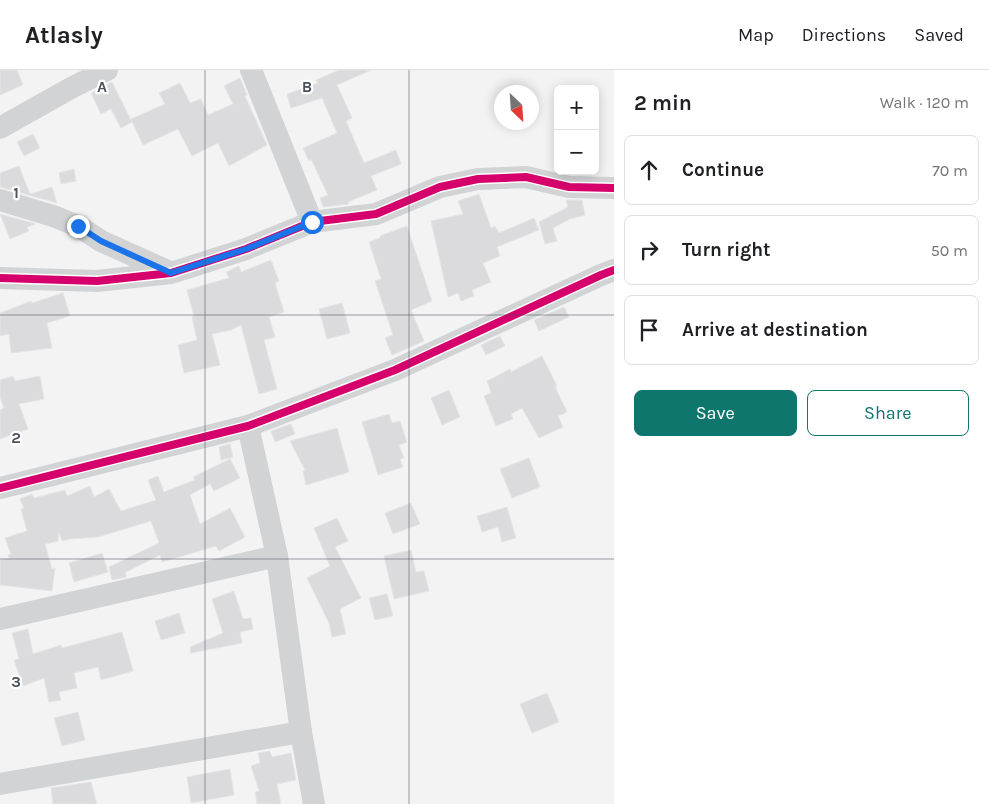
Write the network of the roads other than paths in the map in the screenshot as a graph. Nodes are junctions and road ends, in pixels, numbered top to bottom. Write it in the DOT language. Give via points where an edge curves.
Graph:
graph roads {
  1 [pos="107,70"];
  2 [pos="251,70"];
  3 [pos="0,128"];
  4 [pos="614,188"];
  5 [pos="0,200"];
  6 [pos="312,222"];
  7 [pos="614,270"];
  8 [pos="171,273"];
  9 [pos="0,278"];
  10 [pos="248,426"];
  11 [pos="0,488"];
  12 [pos="277,556"];
  13 [pos="0,619"];
  14 [pos="301,732"];
  15 [pos="0,784"];
  16 [pos="314,804"];
  1 -- 3 [label="street"];
  2 -- 6 [label="street"];
  4 -- 6 [label="street" via="569,187 526,177 478,178 440,187 376,214"];
  5 -- 8 [label="street" via="78,226 101,241"];
  6 -- 8 [label="street" via="246,249"];
  7 -- 10 [label="street" via="395,370"];
  8 -- 9 [label="street" via="97,281"];
  10 -- 11 [label="street"];
  10 -- 12 [label="street"];
  12 -- 13 [label="street"];
  12 -- 14 [label="street"];
  14 -- 15 [label="street"];
  14 -- 16 [label="street"];
}
